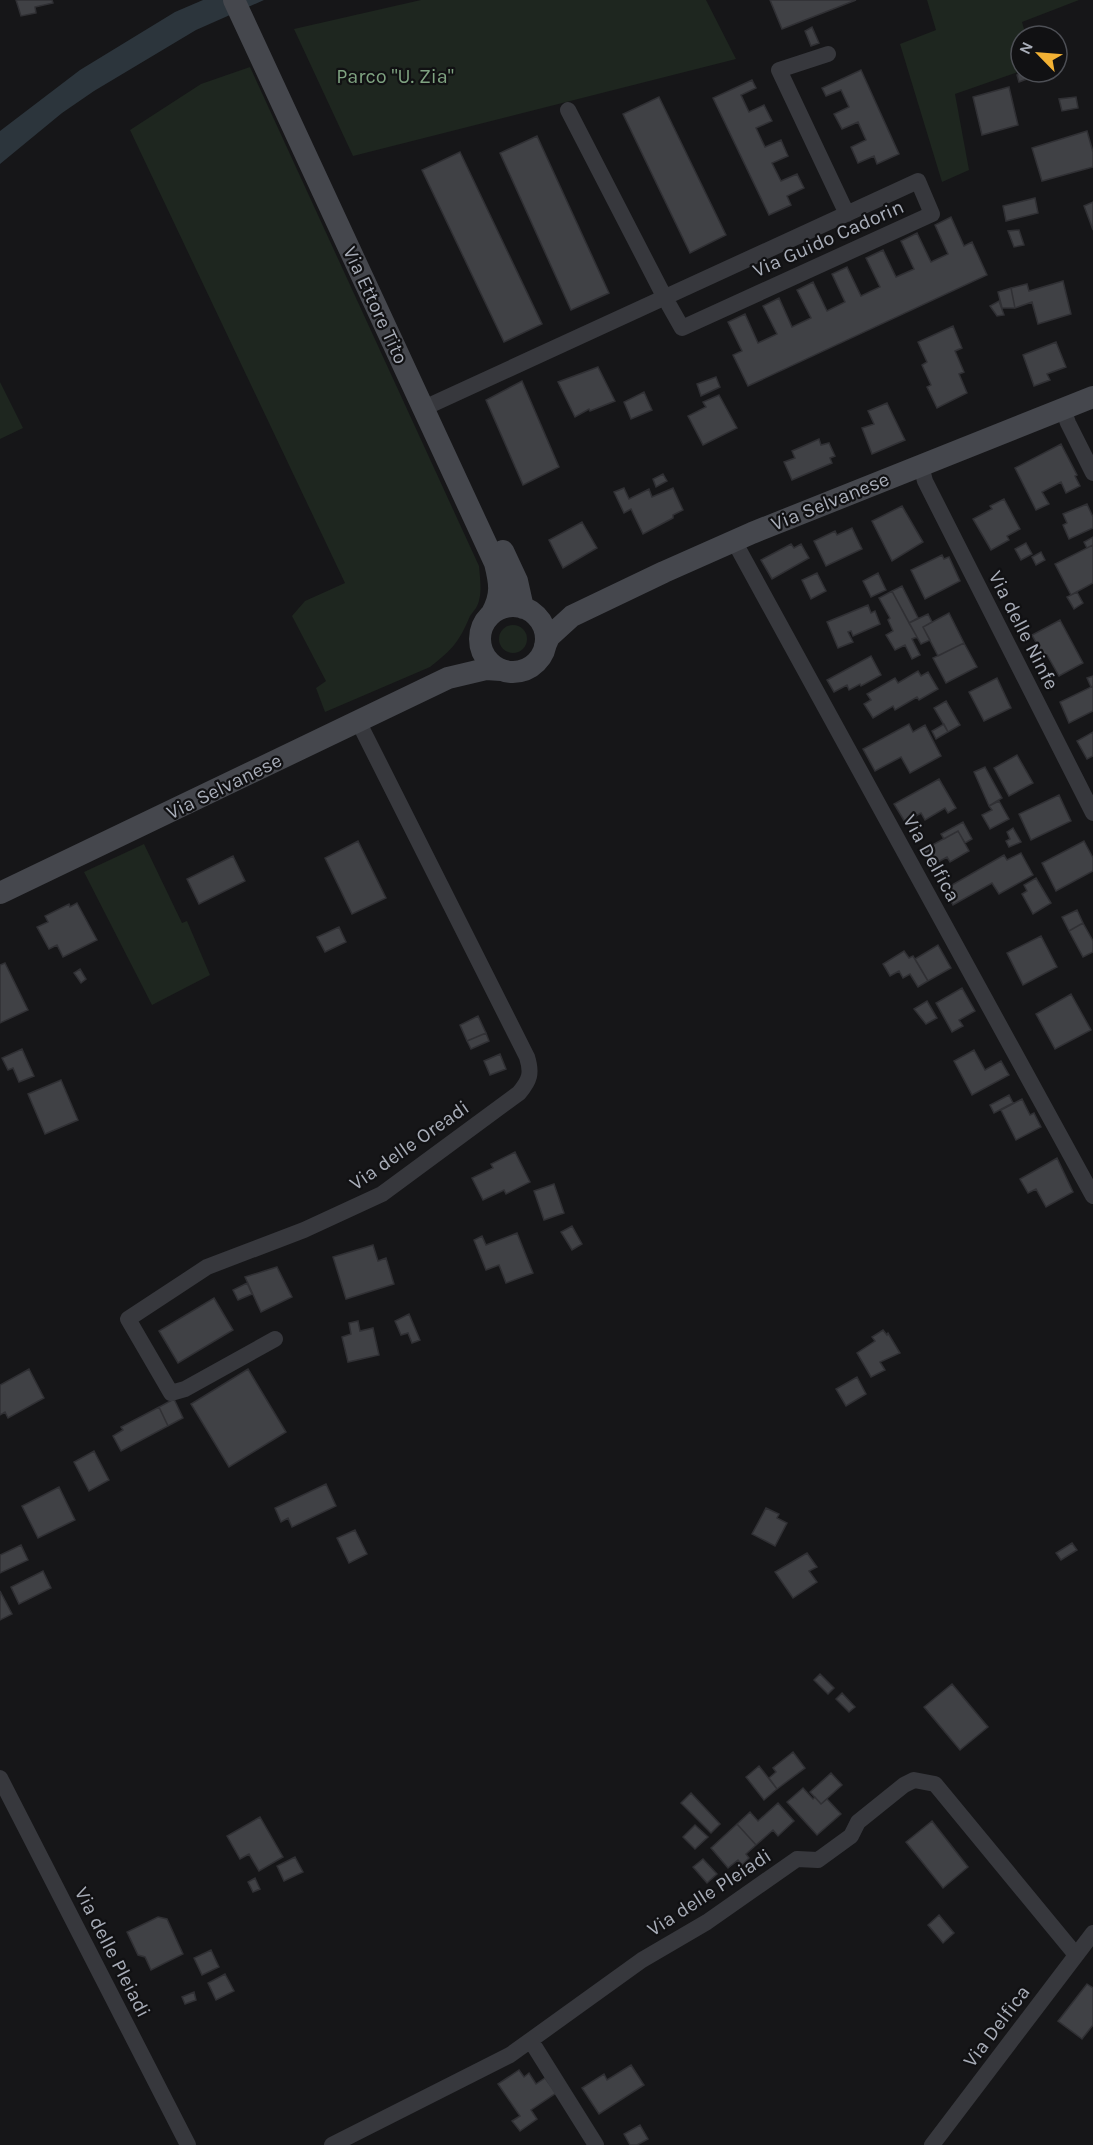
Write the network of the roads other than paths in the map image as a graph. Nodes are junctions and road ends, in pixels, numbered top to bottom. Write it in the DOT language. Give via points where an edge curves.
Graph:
graph roads {
  1 [pos="234,0"];
  2 [pos="249,0"];
  3 [pos="253,25"];
  4 [pos="828,54"];
  5 [pos="568,110"];
  6 [pos="847,214"];
  7 [pos="666,298"];
  8 [pos="1093,397"];
  9 [pos="429,405"];
  10 [pos="1063,409"];
  11 [pos="921,466"];
  12 [pos="1093,473"];
  13 [pos="734,541"];
  14 [pos="492,613"];
  15 [pos="531,613"];
  16 [pos="572,616"];
  17 [pos="480,637"];
  18 [pos="544,646"];
  19 [pos="501,670"];
  20 [pos="448,678"];
  21 [pos="358,721"];
  22 [pos="1093,813"];
  23 [pos="0,893"];
  24 [pos="1093,1196"];
  25 [pos="275,1339"];
  26 [pos="0,1778"];
  27 [pos="1093,1933"];
  28 [pos="1076,1955"];
  29 [pos="531,2041"];
  30 [pos="188,2145"];
  31 [pos="333,2145"];
  32 [pos="596,2145"];
  33 [pos="932,2145"];
  1 -- 3 [label="street, Via Ettore Tito"];
  2 -- 3 [label="street, Via Ettore Tito"];
  3 -- 9 [label="street, Via Ettore Tito"];
  4 -- 6 [label="street" via="779,70"];
  5 -- 7 [label="street, Via Guido Cadorin"];
  6 -- 7 [label="street, Via Guido Cadorin"];
  6 -- 7 [label="street, Via Guido Cadorin" via="918,181 932,214 682,328"];
  7 -- 9 [label="street, Via Guido Cadorin"];
  8 -- 10 [label="street, Via Selvanese"];
  9 -- 14 [label="street, Via Ettore Tito" via="495,563 500,594"];
  9 -- 15 [label="street, Via Ettore Tito"];
  10 -- 11 [label="street, Via Selvanese"];
  10 -- 12 [label="street"];
  11 -- 13 [label="street, Via Selvanese"];
  11 -- 22 [label="street, Via delle Ninfe" via="925,481"];
  13 -- 16 [label="street, Via Selvanese"];
  13 -- 24 [label="street, Via Delfica"];
  14 -- 15 [label="street" via="512,606"];
  14 -- 17 [label="street"];
  15 -- 16 [label="street, Via Selvanese"];
  15 -- 18 [label="street" via="543,627"];
  16 -- 18 [label="street, Via Selvanese"];
  17 -- 19 [label="street" via="483,653"];
  17 -- 20 [label="street, Via Selvanese" via="473,653"];
  18 -- 19 [label="street" via="528,668"];
  19 -- 20 [label="street, Via Selvanese" via="486,669"];
  20 -- 21 [label="street, Via Selvanese"];
  21 -- 23 [label="street, Via Selvanese"];
  21 -- 25 [label="street, Via delle Oreadi" via="531,1069 529,1080 519,1093 382,1194 304,1230 207,1267 128,1319 171,1393"];
  26 -- 30 [label="street, Via delle Pleiadi"];
  27 -- 28 [label="street, Via Delfica"];
  28 -- 29 [label="street, Via delle Pleiadi" via="935,1784 914,1780 858,1822 851,1836 818,1860 797,1858 707,1922 642,1960"];
  28 -- 33 [label="street, Via Delfica"];
  29 -- 31 [label="street, Via delle Pleiadi"];
  29 -- 32 [label="street"];
}
